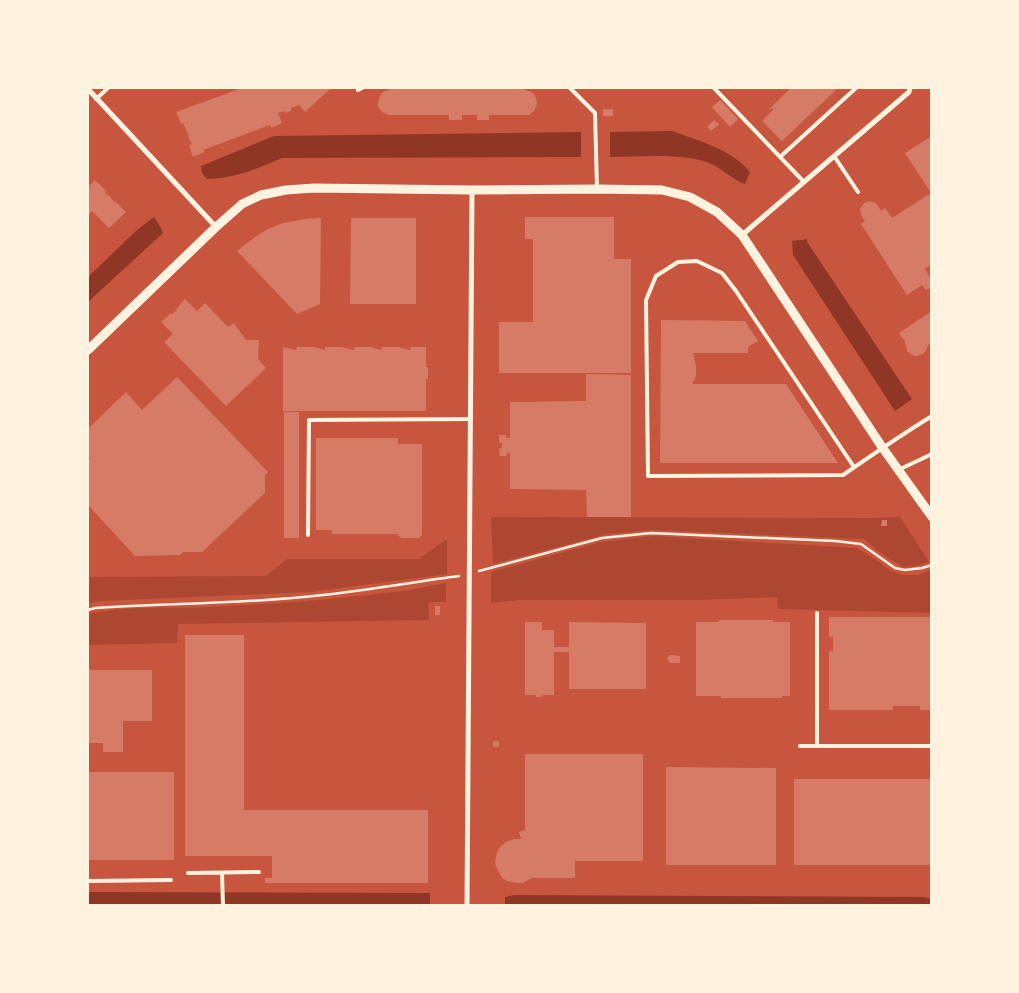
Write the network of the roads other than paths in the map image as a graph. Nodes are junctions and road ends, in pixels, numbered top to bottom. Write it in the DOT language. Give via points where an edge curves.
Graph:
graph roads {
  1 [pos="108,88"];
  2 [pos="570,88"];
  3 [pos="714,88"];
  4 [pos="856,88"];
  5 [pos="910,88"];
  6 [pos="88,89"];
  7 [pos="96,99"];
  8 [pos="834,156"];
  9 [pos="780,157"];
  10 [pos="804,182"];
  11 [pos="597,189"];
  12 [pos="472,190"];
  13 [pos="858,192"];
  14 [pos="216,227"];
  15 [pos="742,235"];
  16 [pos="88,350"];
  17 [pos="932,416"];
  18 [pos="471,420"];
  19 [pos="882,447"];
  20 [pos="932,454"];
  21 [pos="854,467"];
  22 [pos="898,470"];
  23 [pos="932,517"];
  24 [pos="308,535"];
  25 [pos="817,613"];
  26 [pos="800,746"];
  27 [pos="817,746"];
  28 [pos="932,746"];
  29 [pos="259,872"];
  30 [pos="188,873"];
  31 [pos="222,873"];
  32 [pos="171,880"];
  33 [pos="88,881"];
  34 [pos="223,906"];
  35 [pos="467,906"];
  1 -- 7 [label="lane"];
  2 -- 11 [label="lane" via="595,114"];
  3 -- 9 [label="lane"];
  4 -- 9 [label="lane"];
  5 -- 8 [label="street"];
  6 -- 7 [label="street"];
  7 -- 14 [label="street"];
  8 -- 10 [label="street"];
  8 -- 13 [label="lane"];
  9 -- 10 [label="lane"];
  10 -- 15 [label="street"];
  11 -- 12 [label="street"];
  11 -- 15 [label="street" via="662,190 690,197 717,212"];
  12 -- 14 [label="street" via="286,190 261,195 242,204"];
  12 -- 18 [label="street"];
  14 -- 16 [label="street"];
  15 -- 19 [label="street"];
  17 -- 19 [label="lane"];
  18 -- 24 [label="lane" via="309,420"];
  18 -- 35 [label="street"];
  19 -- 21 [label="lane"];
  19 -- 22 [label="street"];
  20 -- 22 [label="lane"];
  21 -- 21 [label="lane" via="843,475 648,476 646,300 656,276 678,262 697,261 722,273"];
  22 -- 23 [label="street"];
  25 -- 27 [label="lane"];
  26 -- 27 [label="lane"];
  27 -- 28 [label="lane"];
  29 -- 31 [label="lane"];
  30 -- 31 [label="lane"];
  31 -- 34 [label="lane"];
  32 -- 33 [label="lane"];
}
